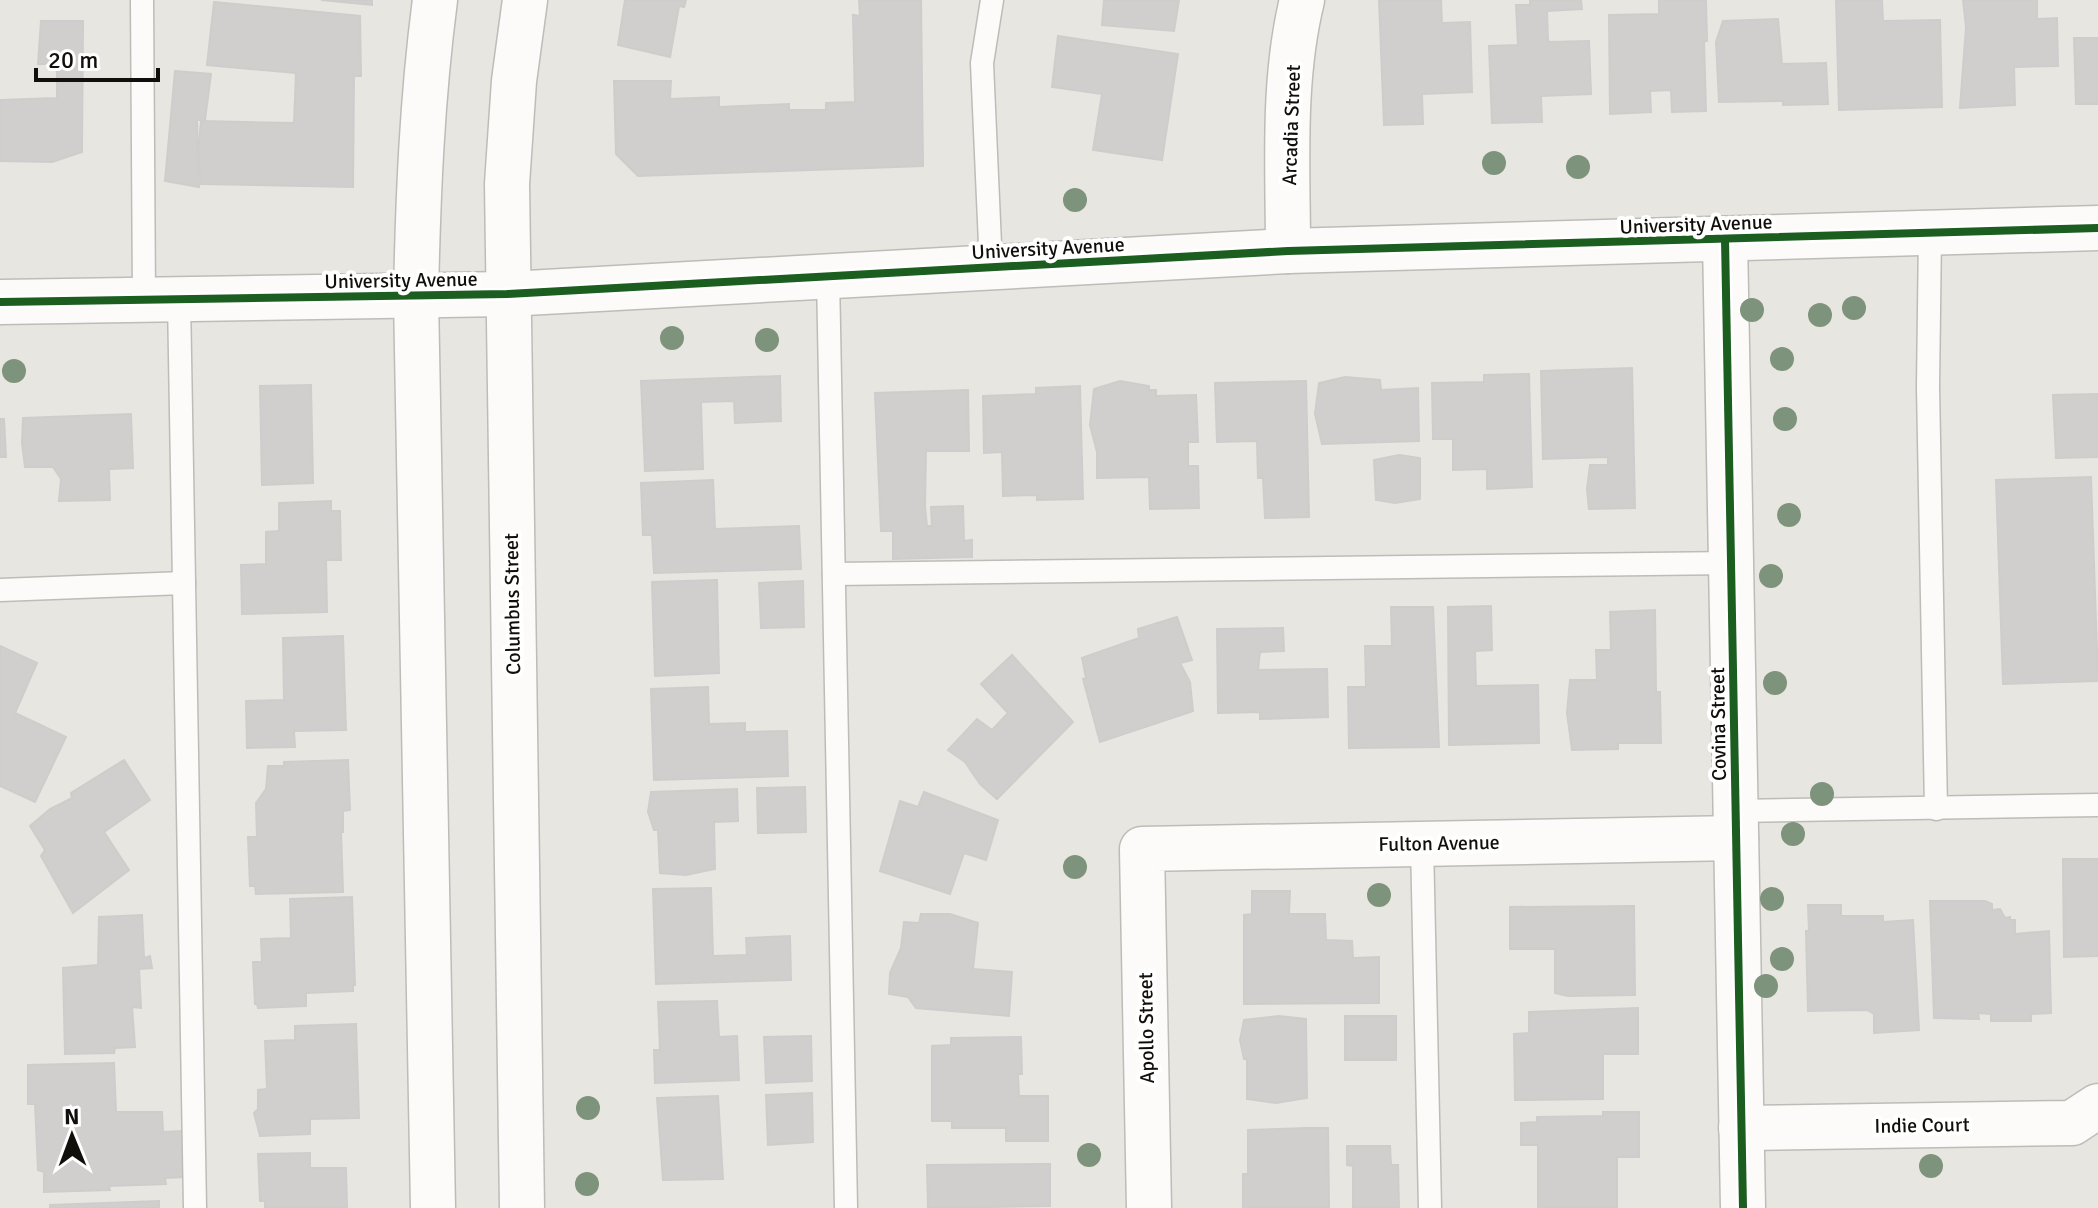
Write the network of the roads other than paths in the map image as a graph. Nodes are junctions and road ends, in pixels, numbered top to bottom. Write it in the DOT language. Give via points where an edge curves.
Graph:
graph roads {
  1 [pos="142,0"];
  2 [pos="435,0"];
  3 [pos="525,0"];
  4 [pos="992,0"];
  5 [pos="1302,0"];
  6 [pos="2098,228"];
  7 [pos="1930,233"];
  8 [pos="1725,239"];
  9 [pos="1288,251"];
  10 [pos="991,267"];
  11 [pos="828,276"];
  12 [pos="507,294"];
  13 [pos="416,296"];
  14 [pos="161,300"];
  15 [pos="0,302"];
  16 [pos="1732,563"];
  17 [pos="834,574"];
  18 [pos="184,583"];
  19 [pos="0,590"];
  20 [pos="2098,805"];
  21 [pos="1936,809"];
  22 [pos="1736,824"];
  23 [pos="1422,843"];
  24 [pos="1142,849"];
  25 [pos="2098,1106"];
  26 [pos="1741,1128"];
  27 [pos="195,1208"];
  28 [pos="433,1208"];
  29 [pos="522,1208"];
  30 [pos="846,1208"];
  31 [pos="1149,1208"];
  32 [pos="1430,1208"];
  33 [pos="1743,1208"];
  1 -- 14 [label="lane"];
  2 -- 13 [label="street" via="418,181"];
  3 -- 12 [label="street, Columbus Street" via="507,184"];
  4 -- 10 [label="lane" via="982,63"];
  5 -- 9 [label="street, Arcadia Street" via="1287,106"];
  6 -- 7 [label="street, University Avenue"];
  7 -- 8 [label="street, University Avenue"];
  7 -- 21 [label="lane"];
  8 -- 9 [label="street, University Avenue"];
  8 -- 16 [label="street, Covina Street"];
  9 -- 10 [label="street, University Avenue"];
  10 -- 11 [label="street, University Avenue"];
  11 -- 12 [label="street, University Avenue"];
  11 -- 17 [label="lane"];
  12 -- 13 [label="street, University Avenue"];
  12 -- 29 [label="street, Columbus Street"];
  13 -- 14 [label="street, University Avenue"];
  13 -- 28 [label="street"];
  14 -- 15 [label="street, University Avenue"];
  14 -- 18 [label="lane"];
  16 -- 17 [label="lane"];
  16 -- 22 [label="street, Covina Street"];
  17 -- 30 [label="lane"];
  18 -- 19 [label="lane"];
  18 -- 27 [label="lane"];
  20 -- 21 [label="lane"];
  21 -- 22 [label="lane"];
  22 -- 23 [label="street, Fulton Avenue"];
  22 -- 26 [label="street, Covina Street"];
  23 -- 24 [label="street, Fulton Avenue"];
  23 -- 32 [label="lane"];
  24 -- 31 [label="street, Apollo Street"];
  25 -- 26 [label="street, Indie Court" via="2072,1123"];
  26 -- 33 [label="street, Covina Street"];
}
